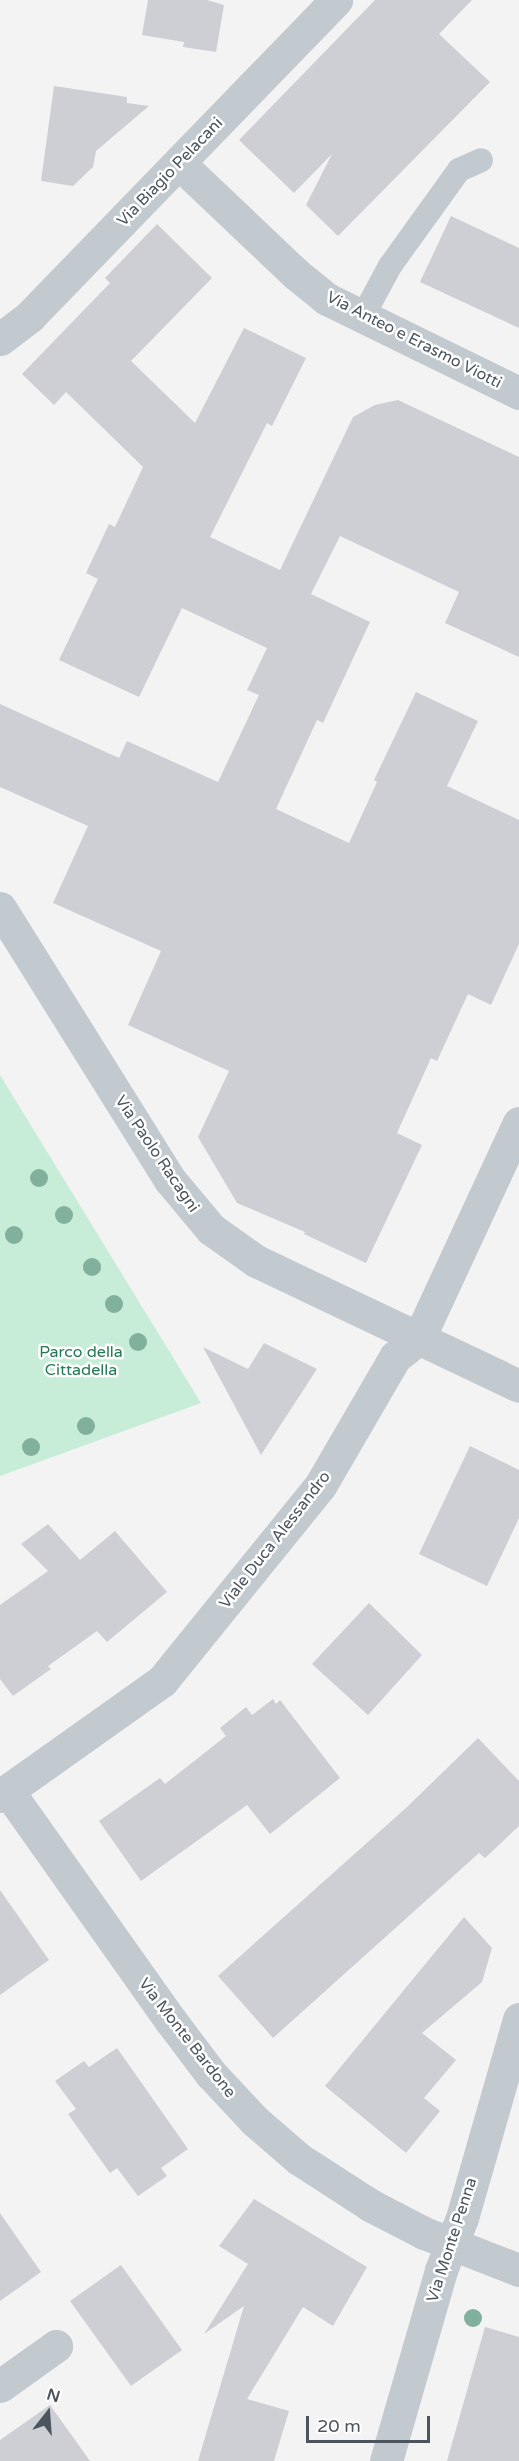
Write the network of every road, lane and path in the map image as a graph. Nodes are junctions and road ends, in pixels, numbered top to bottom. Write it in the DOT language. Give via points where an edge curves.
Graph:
graph roads {
  1 [pos="336,0"];
  2 [pos="481,160"];
  3 [pos="179,163"];
  4 [pos="362,318"];
  5 [pos="0,339"];
  6 [pos="519,393"];
  7 [pos="0,908"];
  8 [pos="519,1123"];
  9 [pos="419,1338"];
  10 [pos="519,1386"];
  11 [pos="4,1793"];
  12 [pos="519,2019"];
  13 [pos="452,2245"];
  14 [pos="519,2271"];
  15 [pos="56,2346"];
  16 [pos="0,2386"];
  17 [pos="386,2461"];
  1 -- 3 [label="street, Via Biagio Pelacani"];
  2 -- 4 [label="lane" via="459,170 390,266"];
  3 -- 4 [label="street, Via Anteo e Erasmo Viotti" via="304,280 327,299"];
  3 -- 5 [label="street, Via Biagio Pelacani" via="30,316"];
  4 -- 6 [label="street, Via Anteo e Erasmo Viotti"];
  7 -- 9 [label="street, Via Paolo Racagni" via="170,1180 211,1229 255,1261"];
  8 -- 9 [label="street, Viale Duca Alessandro"];
  9 -- 10 [label="street, Via Paolo Racagni"];
  9 -- 11 [label="street, Viale Duca Alessandro" via="394,1357 320,1486 162,1681"];
  11 -- 13 [label="street, Via Monte Bardone" via="211,2074 255,2121 322,2176 398,2220"];
  12 -- 13 [label="street, Via Monte Penna"];
  13 -- 14 [label="street, Via Monte Bardone"];
  13 -- 17 [label="street, Via Monte Penna" via="427,2316"];
  15 -- 16 [label="street"];
}
